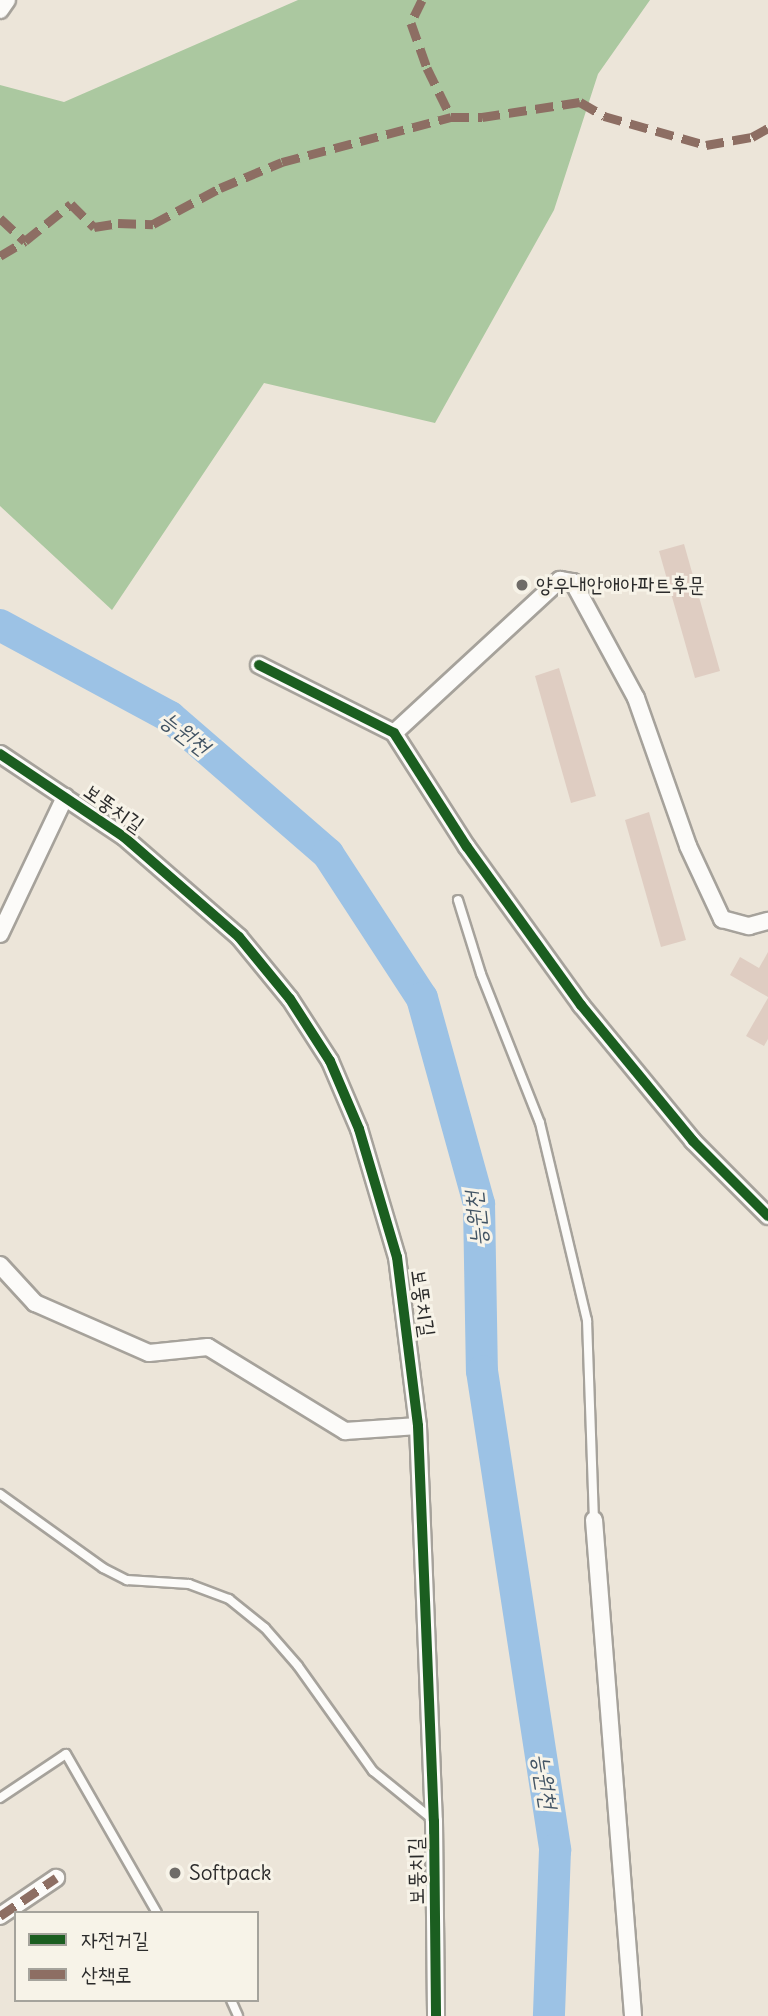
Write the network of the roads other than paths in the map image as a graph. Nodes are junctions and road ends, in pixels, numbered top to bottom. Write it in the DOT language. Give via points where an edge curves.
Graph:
graph roads {
  1 [pos="7,0"];
  2 [pos="0,10"];
  3 [pos="259,665"];
  4 [pos="394,733"];
  5 [pos="0,754"];
  6 [pos="65,797"];
  7 [pos="458,900"];
  8 [pos="768,922"];
  9 [pos="0,934"];
  10 [pos="768,1216"];
  11 [pos="0,1265"];
  12 [pos="418,1426"];
  13 [pos="0,1494"];
  14 [pos="594,1520"];
  15 [pos="0,1798"];
  16 [pos="434,1821"];
  17 [pos="56,1878"];
  18 [pos="156,1911"];
  19 [pos="0,1916"];
  20 [pos="436,2016"];
  21 [pos="633,2016"];
  1 -- 2 [label="street"];
  3 -- 4 [label="street"];
  4 -- 8 [label="street" via="560,580 573,582 636,698 688,846 722,919 749,926"];
  4 -- 10 [label="street" via="467,847 581,1005 694,1140"];
  5 -- 6 [label="street, 보뚱치길"];
  6 -- 9 [label="street"];
  6 -- 12 [label="street, 보뚱치길" via="124,837 239,937 290,999 330,1061 359,1129 397,1257"];
  7 -- 14 [label="lane" via="481,974 540,1123 587,1320"];
  11 -- 12 [label="street" via="35,1303 149,1353 208,1347 345,1431"];
  12 -- 16 [label="street, 보뚱치길"];
  13 -- 16 [label="lane" via="103,1569 127,1580 189,1584 229,1599 265,1628 298,1666 373,1771"];
  14 -- 21 [label="street"];
  15 -- 18 [label="lane" via="65,1754"];
  16 -- 20 [label="street, 보뚱치길"];
  17 -- 19 [label="street"];
}
